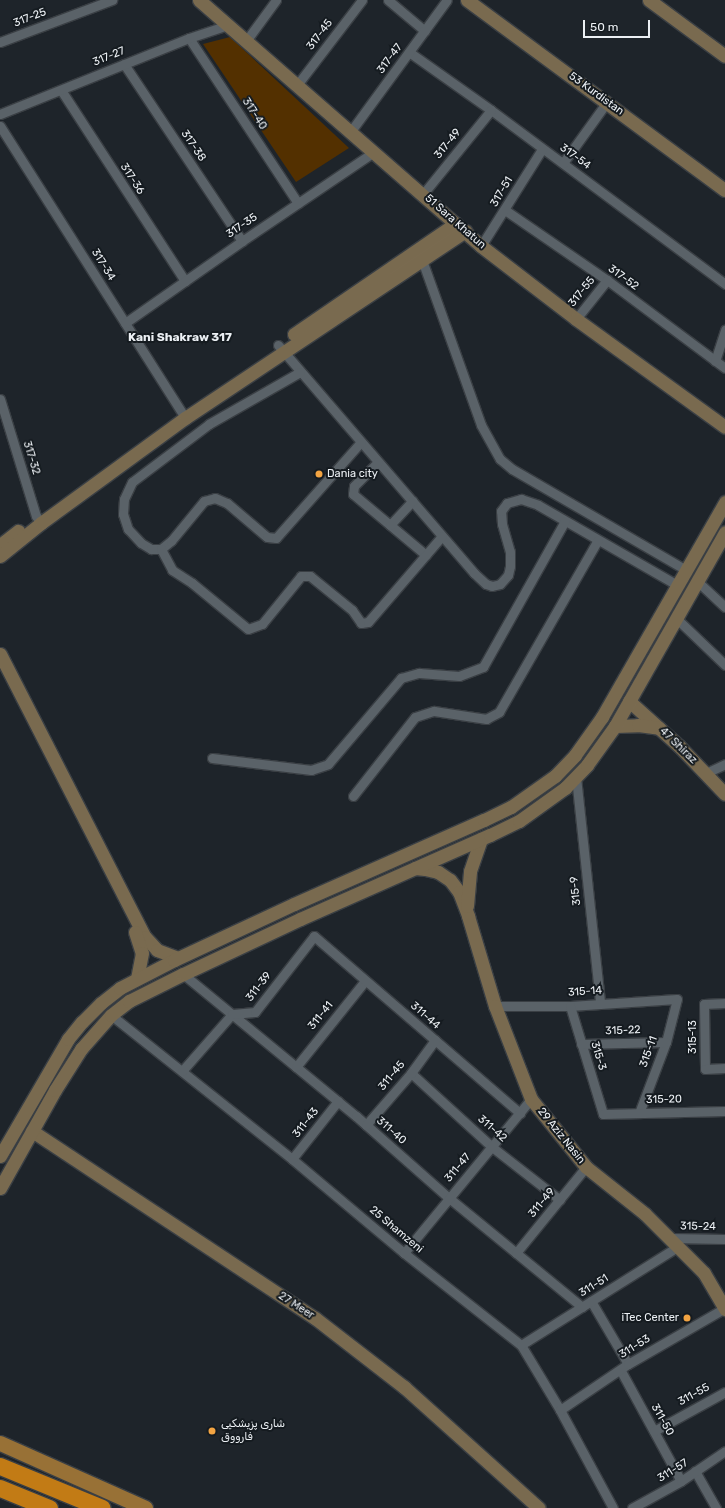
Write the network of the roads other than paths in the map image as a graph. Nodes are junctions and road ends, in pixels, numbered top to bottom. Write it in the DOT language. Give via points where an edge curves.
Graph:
graph roads {
  1 [pos="112,0"];
  2 [pos="199,0"];
  3 [pos="276,0"];
  4 [pos="362,0"];
  5 [pos="388,0"];
  6 [pos="446,0"];
  7 [pos="467,0"];
  8 [pos="649,0"];
  9 [pos="228,25"];
  10 [pos="425,31"];
  11 [pos="189,38"];
  12 [pos="246,41"];
  13 [pos="0,42"];
  14 [pos="410,52"];
  15 [pos="725,56"];
  16 [pos="124,64"];
  17 [pos="297,85"];
  18 [pos="61,90"];
  19 [pos="607,102"];
  20 [pos="492,110"];
  21 [pos="0,114"];
  22 [pos="0,126"];
  23 [pos="351,131"];
  24 [pos="542,149"];
  25 [pos="374,152"];
  26 [pos="563,163"];
  27 [pos="725,190"];
  28 [pos="423,194"];
  29 [pos="298,203"];
  30 [pos="505,210"];
  31 [pos="460,227"];
  32 [pos="242,241"];
  33 [pos="481,246"];
  34 [pos="422,260"];
  35 [pos="185,280"];
  36 [pos="607,280"];
  37 [pos="725,284"];
  38 [pos="576,319"];
  39 [pos="125,323"];
  40 [pos="725,330"];
  41 [pos="281,349"];
  42 [pos="715,361"];
  43 [pos="725,368"];
  44 [pos="300,372"];
  45 [pos="0,399"];
  46 [pos="182,414"];
  47 [pos="725,427"];
  48 [pos="361,442"];
  49 [pos="378,462"];
  50 [pos="412,501"];
  51 [pos="725,502"];
  52 [pos="39,520"];
  53 [pos="565,521"];
  54 [pos="390,525"];
  55 [pos="725,532"];
  56 [pos="442,536"];
  57 [pos="598,540"];
  58 [pos="0,545"];
  59 [pos="161,549"];
  60 [pos="426,555"];
  61 [pos="0,556"];
  62 [pos="686,570"];
  63 [pos="697,581"];
  64 [pos="677,585"];
  65 [pos="725,607"];
  66 [pos="676,618"];
  67 [pos="641,648"];
  68 [pos="0,654"];
  69 [pos="655,656"];
  70 [pos="725,665"];
  71 [pos="0,667"];
  72 [pos="629,702"];
  73 [pos="615,726"];
  74 [pos="660,728"];
  75 [pos="212,758"];
  76 [pos="725,764"];
  77 [pos="706,773"];
  78 [pos="576,777"];
  79 [pos="725,794"];
  80 [pos="353,796"];
  81 [pos="481,839"];
  82 [pos="414,868"];
  83 [pos="294,904"];
  84 [pos="468,916"];
  85 [pos="300,919"];
  86 [pos="314,936"];
  87 [pos="178,958"];
  88 [pos="183,974"];
  89 [pos="137,978"];
  90 [pos="366,981"];
  91 [pos="677,999"];
  92 [pos="600,1003"];
  93 [pos="725,1003"];
  94 [pos="495,1006"];
  95 [pos="570,1006"];
  96 [pos="232,1014"];
  97 [pos="112,1015"];
  98 [pos="435,1040"];
  99 [pos="666,1042"];
  100 [pos="581,1044"];
  101 [pos="72,1063"];
  102 [pos="296,1067"];
  103 [pos="725,1068"];
  104 [pos="182,1071"];
  105 [pos="411,1073"];
  106 [pos="531,1099"];
  107 [pos="338,1101"];
  108 [pos="725,1111"];
  109 [pos="520,1113"];
  110 [pos="638,1113"];
  111 [pos="602,1114"];
  112 [pos="366,1125"];
  113 [pos="32,1131"];
  114 [pos="492,1146"];
  115 [pos="0,1156"];
  116 [pos="292,1159"];
  117 [pos="586,1167"];
  118 [pos="0,1170"];
  119 [pos="0,1188"];
  120 [pos="449,1198"];
  121 [pos="560,1200"];
  122 [pos="725,1239"];
  123 [pos="675,1242"];
  124 [pos="404,1253"];
  125 [pos="516,1253"];
  126 [pos="592,1301"];
  127 [pos="582,1307"];
  128 [pos="725,1308"];
  129 [pos="521,1345"];
  130 [pos="624,1367"];
  131 [pos="725,1392"];
  132 [pos="560,1410"];
  133 [pos="654,1431"];
  134 [pos="3,1442"];
  135 [pos="725,1451"];
  136 [pos="0,1466"];
  137 [pos="695,1471"];
  138 [pos="681,1481"];
  139 [pos="0,1488"];
  140 [pos="49,1508"];
  141 [pos="102,1508"];
  142 [pos="144,1508"];
  143 [pos="539,1508"];
  144 [pos="613,1508"];
  145 [pos="632,1508"];
  146 [pos="716,1508"];
  1 -- 13 [label="street, 317-25"];
  2 -- 9 [label="street, 51 Sara Khatun"];
  3 -- 12 [label="street"];
  4 -- 17 [label="street, 317-45"];
  5 -- 10 [label="street"];
  6 -- 10 [label="street, 317-47"];
  7 -- 19 [label="street, 53 Kurdistan"];
  8 -- 15 [label="street"];
  9 -- 11 [label="street, 317-27"];
  9 -- 12 [label="street, 51 Sara Khatun"];
  10 -- 14 [label="street, 317-47"];
  11 -- 16 [label="street, 317-27"];
  11 -- 29 [label="street, 317-40"];
  12 -- 17 [label="street, 51 Sara Khatun"];
  14 -- 20 [label="street, 317-54"];
  14 -- 23 [label="street, 317-47"];
  16 -- 18 [label="street, 317-27"];
  16 -- 32 [label="street, 317-38"];
  17 -- 23 [label="street, 51 Sara Khatun"];
  18 -- 21 [label="street, 317-27"];
  18 -- 35 [label="street, 317-36"];
  19 -- 26 [label="street"];
  19 -- 27 [label="street, 53 Kurdistan"];
  20 -- 24 [label="street, 317-54"];
  20 -- 28 [label="street, 317-49"];
  22 -- 39 [label="street, 317-34"];
  23 -- 25 [label="street, 51 Sara Khatun"];
  24 -- 26 [label="street, 317-54"];
  24 -- 30 [label="street, 317-51"];
  25 -- 28 [label="street, 51 Sara Khatun"];
  25 -- 29 [label="street, 317-35"];
  26 -- 37 [label="street, 317-54"];
  28 -- 31 [label="street, 51 Sara Khatun"];
  29 -- 32 [label="street, 317-35"];
  30 -- 33 [label="street, 317-51"];
  30 -- 36 [label="street, 317-52"];
  31 -- 33 [label="street, 51 Sara Khatun"];
  31 -- 34 [label="street"];
  31 -- 41 [label="street"];
  32 -- 35 [label="street, 317-35"];
  33 -- 38 [label="street, 51 Sara Khatun"];
  34 -- 41 [label="street"];
  34 -- 62 [label="street" via="480,425 500,459 512,469"];
  35 -- 39 [label="street, 317-35"];
  36 -- 38 [label="street, 317-55"];
  36 -- 42 [label="street, 317-52"];
  38 -- 47 [label="street, 51 Sara Khatun"];
  39 -- 46 [label="street, 317-34"];
  40 -- 42 [label="street"];
  41 -- 44 [label="street"];
  41 -- 46 [label="street"];
  42 -- 43 [label="street, 317-52"];
  44 -- 48 [label="street"];
  44 -- 59 [label="street" via="209,424 132,482 124,499 123,514 128,529 141,543 151,549"];
  45 -- 52 [label="street, 317-32"];
  46 -- 52 [label="street"];
  48 -- 49 [label="street"];
  48 -- 59 [label="street" via="276,538 267,538 227,503 215,498 204,501 172,541"];
  49 -- 50 [label="street"];
  49 -- 54 [label="street" via="354,486 353,494"];
  50 -- 54 [label="street"];
  50 -- 56 [label="street"];
  51 -- 62 [label="street"];
  52 -- 58 [label="street"];
  52 -- 61 [label="street"];
  53 -- 56 [label="street" via="526,500 507,503 502,510 501,518 510,566 504,582 492,586 482,580"];
  53 -- 57 [label="street"];
  53 -- 75 [label="street" via="483,667 459,676 419,673 401,678 328,764 317,768 311,770"];
  54 -- 60 [label="street"];
  55 -- 63 [label="street"];
  56 -- 60 [label="street"];
  57 -- 64 [label="street"];
  57 -- 80 [label="street" via="499,712 486,719 434,712 415,717"];
  59 -- 60 [label="street" via="172,570 192,583 248,630 262,624 301,576 310,576 352,610 361,623 368,622"];
  62 -- 64 [label="street"];
  63 -- 65 [label="street"];
  63 -- 66 [label="street"];
  64 -- 67 [label="street"];
  66 -- 69 [label="street"];
  66 -- 70 [label="street"];
  67 -- 69 [label="street"];
  67 -- 83 [label="street" via="602,718 575,755 555,776 511,807"];
  68 -- 87 [label="street" via="145,937 157,950"];
  69 -- 72 [label="street"];
  71 -- 89 [label="street" via="140,944 142,957"];
  72 -- 73 [label="street"];
  72 -- 74 [label="street, 47 Shiraz"];
  73 -- 74 [label="street" via="638,725"];
  73 -- 78 [label="street"];
  74 -- 77 [label="street, 47 Shiraz"];
  76 -- 77 [label="street"];
  77 -- 79 [label="street, 47 Shiraz"];
  78 -- 81 [label="street" via="566,788 525,817"];
  78 -- 92 [label="street, 315-9"];
  81 -- 82 [label="street"];
  81 -- 84 [label="street, 29 Aziz Nasin" via="469,876"];
  82 -- 84 [label="street, 29 Aziz Nasin" via="431,870 450,880 459,892"];
  82 -- 85 [label="street"];
  83 -- 85 [label="street"];
  83 -- 87 [label="street"];
  84 -- 94 [label="street, 29 Aziz Nasin"];
  85 -- 88 [label="street"];
  86 -- 90 [label="street, 311-44"];
  86 -- 96 [label="street, 311-39" via="255,1012"];
  87 -- 89 [label="street"];
  88 -- 96 [label="street, 311-40"];
  88 -- 97 [label="street" via="145,992"];
  89 -- 115 [label="street" via="101,1003 68,1039"];
  90 -- 98 [label="street, 311-44"];
  90 -- 102 [label="street, 311-41"];
  91 -- 92 [label="street, 315-14"];
  91 -- 99 [label="street, 315-11"];
  92 -- 95 [label="street, 315-14"];
  93 -- 103 [label="street, 315-13" via="704,1004 705,1069"];
  94 -- 95 [label="street, 315-14"];
  94 -- 106 [label="street, 29 Aziz Nasin"];
  95 -- 100 [label="street, 315-3"];
  96 -- 102 [label="street, 311-40"];
  96 -- 104 [label="street"];
  97 -- 101 [label="street" via="94,1033"];
  97 -- 104 [label="street, 25 Shamzeni"];
  98 -- 105 [label="street, 311-45"];
  98 -- 109 [label="street, 311-44"];
  99 -- 100 [label="street, 315-22"];
  99 -- 110 [label="street, 315-11"];
  100 -- 111 [label="street, 315-3"];
  101 -- 113 [label="street"];
  101 -- 118 [label="street" via="43,1097"];
  102 -- 107 [label="street, 311-40"];
  104 -- 116 [label="street, 25 Shamzeni"];
  105 -- 112 [label="street, 311-45"];
  105 -- 114 [label="street, 311-42"];
  106 -- 109 [label="street, 311-47"];
  106 -- 117 [label="street, 29 Aziz Nasin"];
  107 -- 112 [label="street, 311-40"];
  107 -- 116 [label="street, 311-43"];
  108 -- 110 [label="street, 315-20"];
  109 -- 114 [label="street, 311-47"];
  110 -- 111 [label="street, 315-20"];
  112 -- 120 [label="street, 311-40"];
  113 -- 119 [label="street"];
  113 -- 143 [label="street, 27 Meer" via="315,1318 404,1387"];
  114 -- 120 [label="street, 311-47"];
  114 -- 121 [label="street, 311-42"];
  116 -- 124 [label="street, 25 Shamzeni"];
  117 -- 121 [label="street, 311-49"];
  117 -- 123 [label="street, 29 Aziz Nasin" via="645,1214"];
  120 -- 124 [label="street, 311-47"];
  120 -- 125 [label="street, 311-40"];
  121 -- 125 [label="street, 311-49"];
  122 -- 123 [label="street, 315-24"];
  123 -- 126 [label="street, 311-51"];
  123 -- 128 [label="street, 29 Aziz Nasin" via="704,1273"];
  124 -- 129 [label="street, 25 Shamzeni"];
  125 -- 127 [label="street, 311-40"];
  126 -- 127 [label="street, 311-51"];
  126 -- 130 [label="street, 311-50"];
  127 -- 129 [label="street, 311-51"];
  128 -- 130 [label="street, 311-53"];
  129 -- 132 [label="street, 25 Shamzeni"];
  130 -- 132 [label="street, 311-53"];
  130 -- 133 [label="street, 311-50"];
  131 -- 133 [label="street, 311-55"];
  132 -- 144 [label="street, 25 Shamzeni"];
  133 -- 138 [label="street, 311-50"];
  134 -- 142 [label="main road"];
  135 -- 137 [label="street, 311-57"];
  136 -- 141 [label="highway"];
  137 -- 138 [label="street, 311-57"];
  137 -- 146 [label="street"];
  138 -- 145 [label="street, 311-57"];
  139 -- 140 [label="highway"];
}
